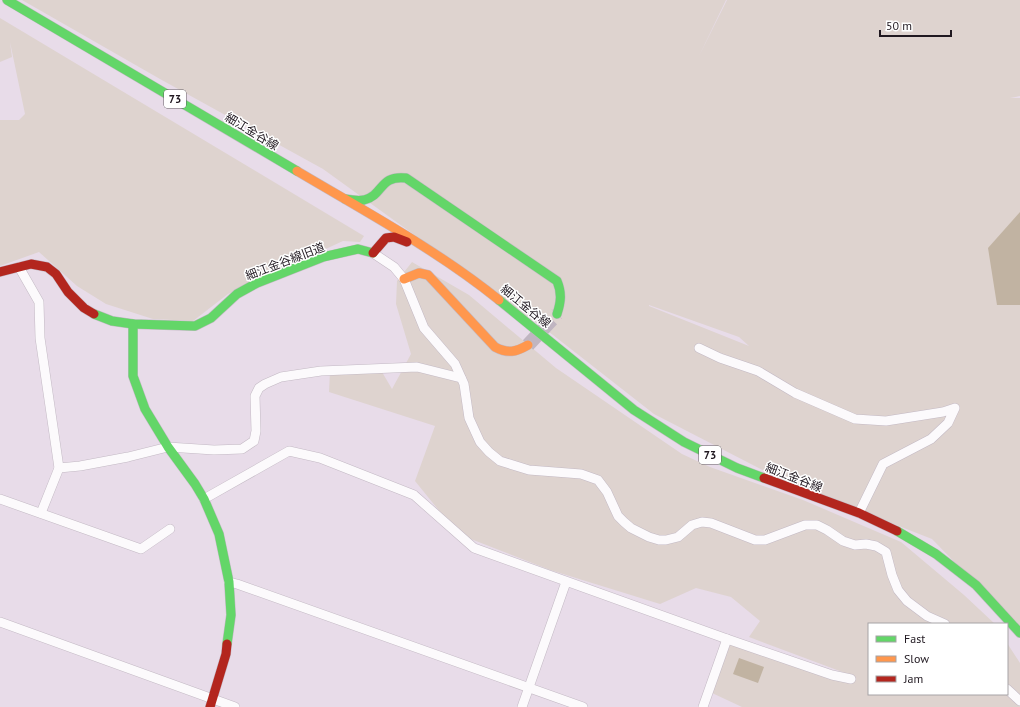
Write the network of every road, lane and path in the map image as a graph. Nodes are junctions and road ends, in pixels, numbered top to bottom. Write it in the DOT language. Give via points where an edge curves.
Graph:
graph roads {
  1 [pos="8,0"];
  2 [pos="374,194"];
  3 [pos="342,198"];
  4 [pos="365,212"];
  5 [pos="389,226"];
  6 [pos="417,242"];
  7 [pos="373,253"];
  8 [pos="19,267"];
  9 [pos="0,272"];
  10 [pos="404,279"];
  11 [pos="557,314"];
  12 [pos="134,324"];
  13 [pos="528,344"];
  14 [pos="699,348"];
  15 [pos="461,378"];
  16 [pos="168,447"];
  17 [pos="60,468"];
  18 [pos="0,499"];
  19 [pos="204,499"];
  20 [pos="859,513"];
  21 [pos="41,514"];
  22 [pos="170,529"];
  23 [pos="229,582"];
  24 [pos="566,582"];
  25 [pos="0,622"];
  26 [pos="943,623"];
  27 [pos="1020,633"];
  28 [pos="727,639"];
  29 [pos="851,679"];
  30 [pos="529,688"];
  31 [pos="1008,690"];
  32 [pos="1020,701"];
  33 [pos="212,703"];
  34 [pos="235,707"];
  35 [pos="522,707"];
  36 [pos="583,707"];
  37 [pos="703,707"];
  1 -- 3 [label="main road, 細江金谷線 / 73"];
  2 -- 3 [label="main road" via="365,200"];
  2 -- 5 [label="main road" via="377,213"];
  2 -- 11 [label="main road" via="388,179 397,176 406,178 557,281 562,300"];
  3 -- 4 [label="main road, 細江金谷線 / 73"];
  4 -- 5 [label="main road, 細江金谷線 / 73"];
  4 -- 7 [label="main road" via="378,236"];
  5 -- 6 [label="main road, 細江金谷線 / 73"];
  6 -- 7 [label="main road" via="410,243 394,237 386,238"];
  6 -- 20 [label="main road, 細江金谷線 / 73" via="484,288 634,410 684,442 737,468"];
  7 -- 10 [label="street" via="394,267"];
  7 -- 12 [label="main road, 細江金谷線旧道" via="358,248 323,258 257,283 237,294 211,318 195,326"];
  8 -- 9 [label="main road, 細江金谷線旧道"];
  8 -- 12 [label="main road, 細江金谷線旧道" via="31,264 47,267 56,274 68,292 94,315"];
  8 -- 17 [label="street" via="39,302 40,338"];
  10 -- 13 [label="main road" via="416,274 428,275 501,351 518,352"];
  10 -- 15 [label="street" via="424,328 455,364"];
  12 -- 16 [label="main road" via="133,376 145,409"];
  14 -- 20 [label="street" via="758,371 795,393 855,419 886,421 955,408 948,423 931,439 883,464"];
  15 -- 16 [label="street" via="417,367 321,371 281,377 259,388 255,396 254,441 242,449"];
  15 -- 26 [label="street" via="469,418 480,442 489,452 500,461 529,470 580,474 598,480 607,492 618,516 631,528 649,537 666,540 678,537 692,525 702,522 754,540 765,540 805,525 817,525 843,541 854,545 876,546 886,552 898,590 907,601 927,616"];
  16 -- 17 [label="street" via="128,457"];
  16 -- 19 [label="main road"];
  17 -- 21 [label="street"];
  18 -- 21 [label="street"];
  19 -- 23 [label="main road" via="219,534"];
  19 -- 24 [label="street" via="289,451 295,452 320,458 414,495 474,548"];
  20 -- 27 [label="main road, 細江金谷線 / 73" via="902,534 942,559 976,585"];
  21 -- 22 [label="street" via="141,550"];
  23 -- 30 [label="street"];
  23 -- 33 [label="main road" via="231,615 227,646"];
  24 -- 28 [label="street"];
  24 -- 30 [label="street"];
  25 -- 33 [label="street"];
  28 -- 29 [label="street" via="832,675"];
  28 -- 37 [label="street"];
  30 -- 35 [label="street"];
  30 -- 36 [label="street"];
  31 -- 32 [label="street"];
  33 -- 34 [label="street"];
}
